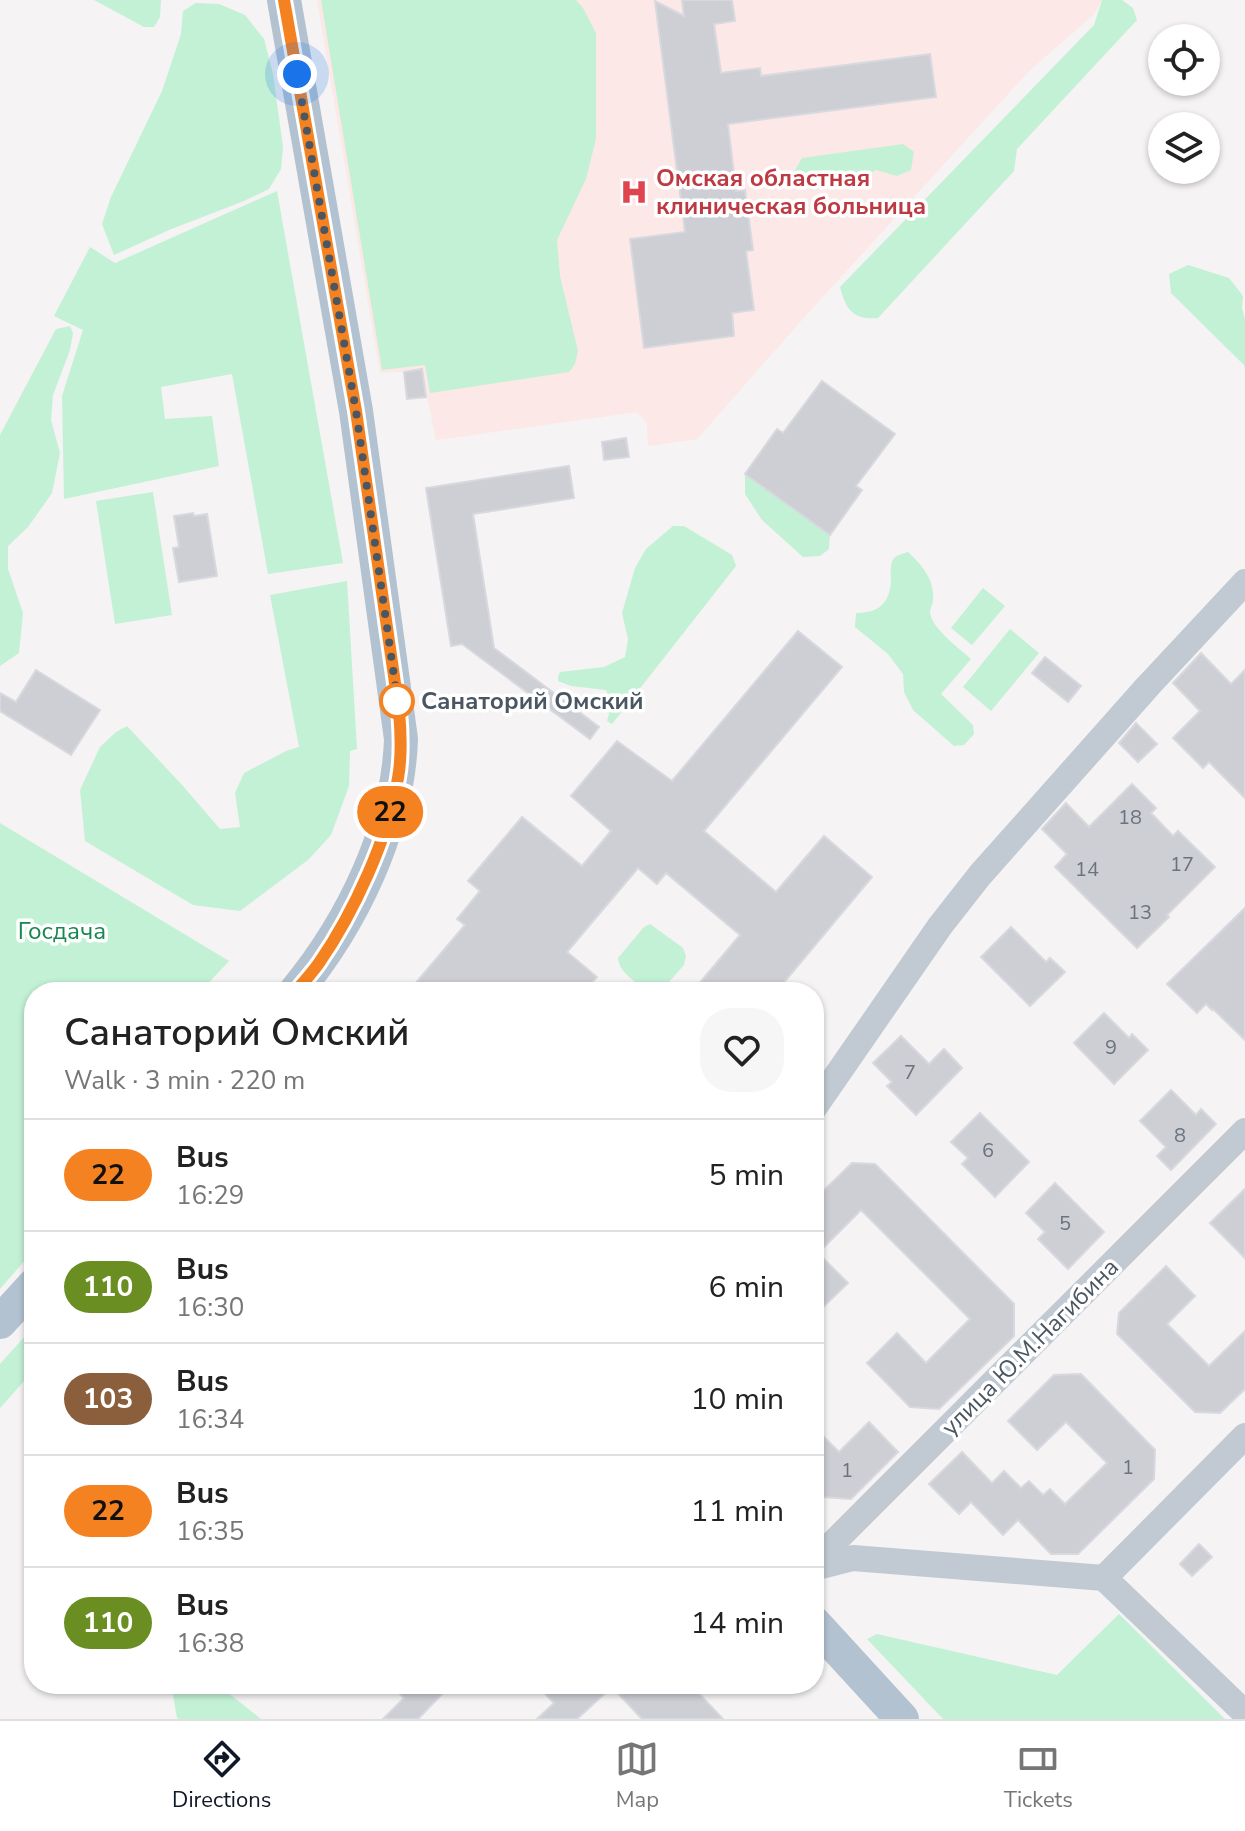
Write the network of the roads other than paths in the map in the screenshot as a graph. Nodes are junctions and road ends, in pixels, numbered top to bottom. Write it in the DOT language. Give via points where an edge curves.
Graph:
graph roads {
  1 [pos="284,0"];
  2 [pos="1245,582"];
  3 [pos="303,982"];
  4 [pos="824,1094"];
  5 [pos="1245,1131"];
  6 [pos="24,1296"];
  7 [pos="0,1322"];
  8 [pos="1245,1436"];
  9 [pos="824,1555"];
  10 [pos="824,1563"];
  11 [pos="1104,1578"];
  12 [pos="824,1634"];
  13 [pos="1245,1713"];
  14 [pos="902,1719"];
  1 -- 3 [label="main road" via="356,411 401,739 394,798 377,851 354,904"];
  2 -- 4 [label="street" via="980,875"];
  5 -- 9 [label="street, улица Ю.М.Нагибина"];
  6 -- 7 [label="main road"];
  8 -- 11 [label="street"];
  10 -- 11 [label="street" via="853,1558"];
  11 -- 13 [label="street"];
  12 -- 14 [label="main road"];
}
